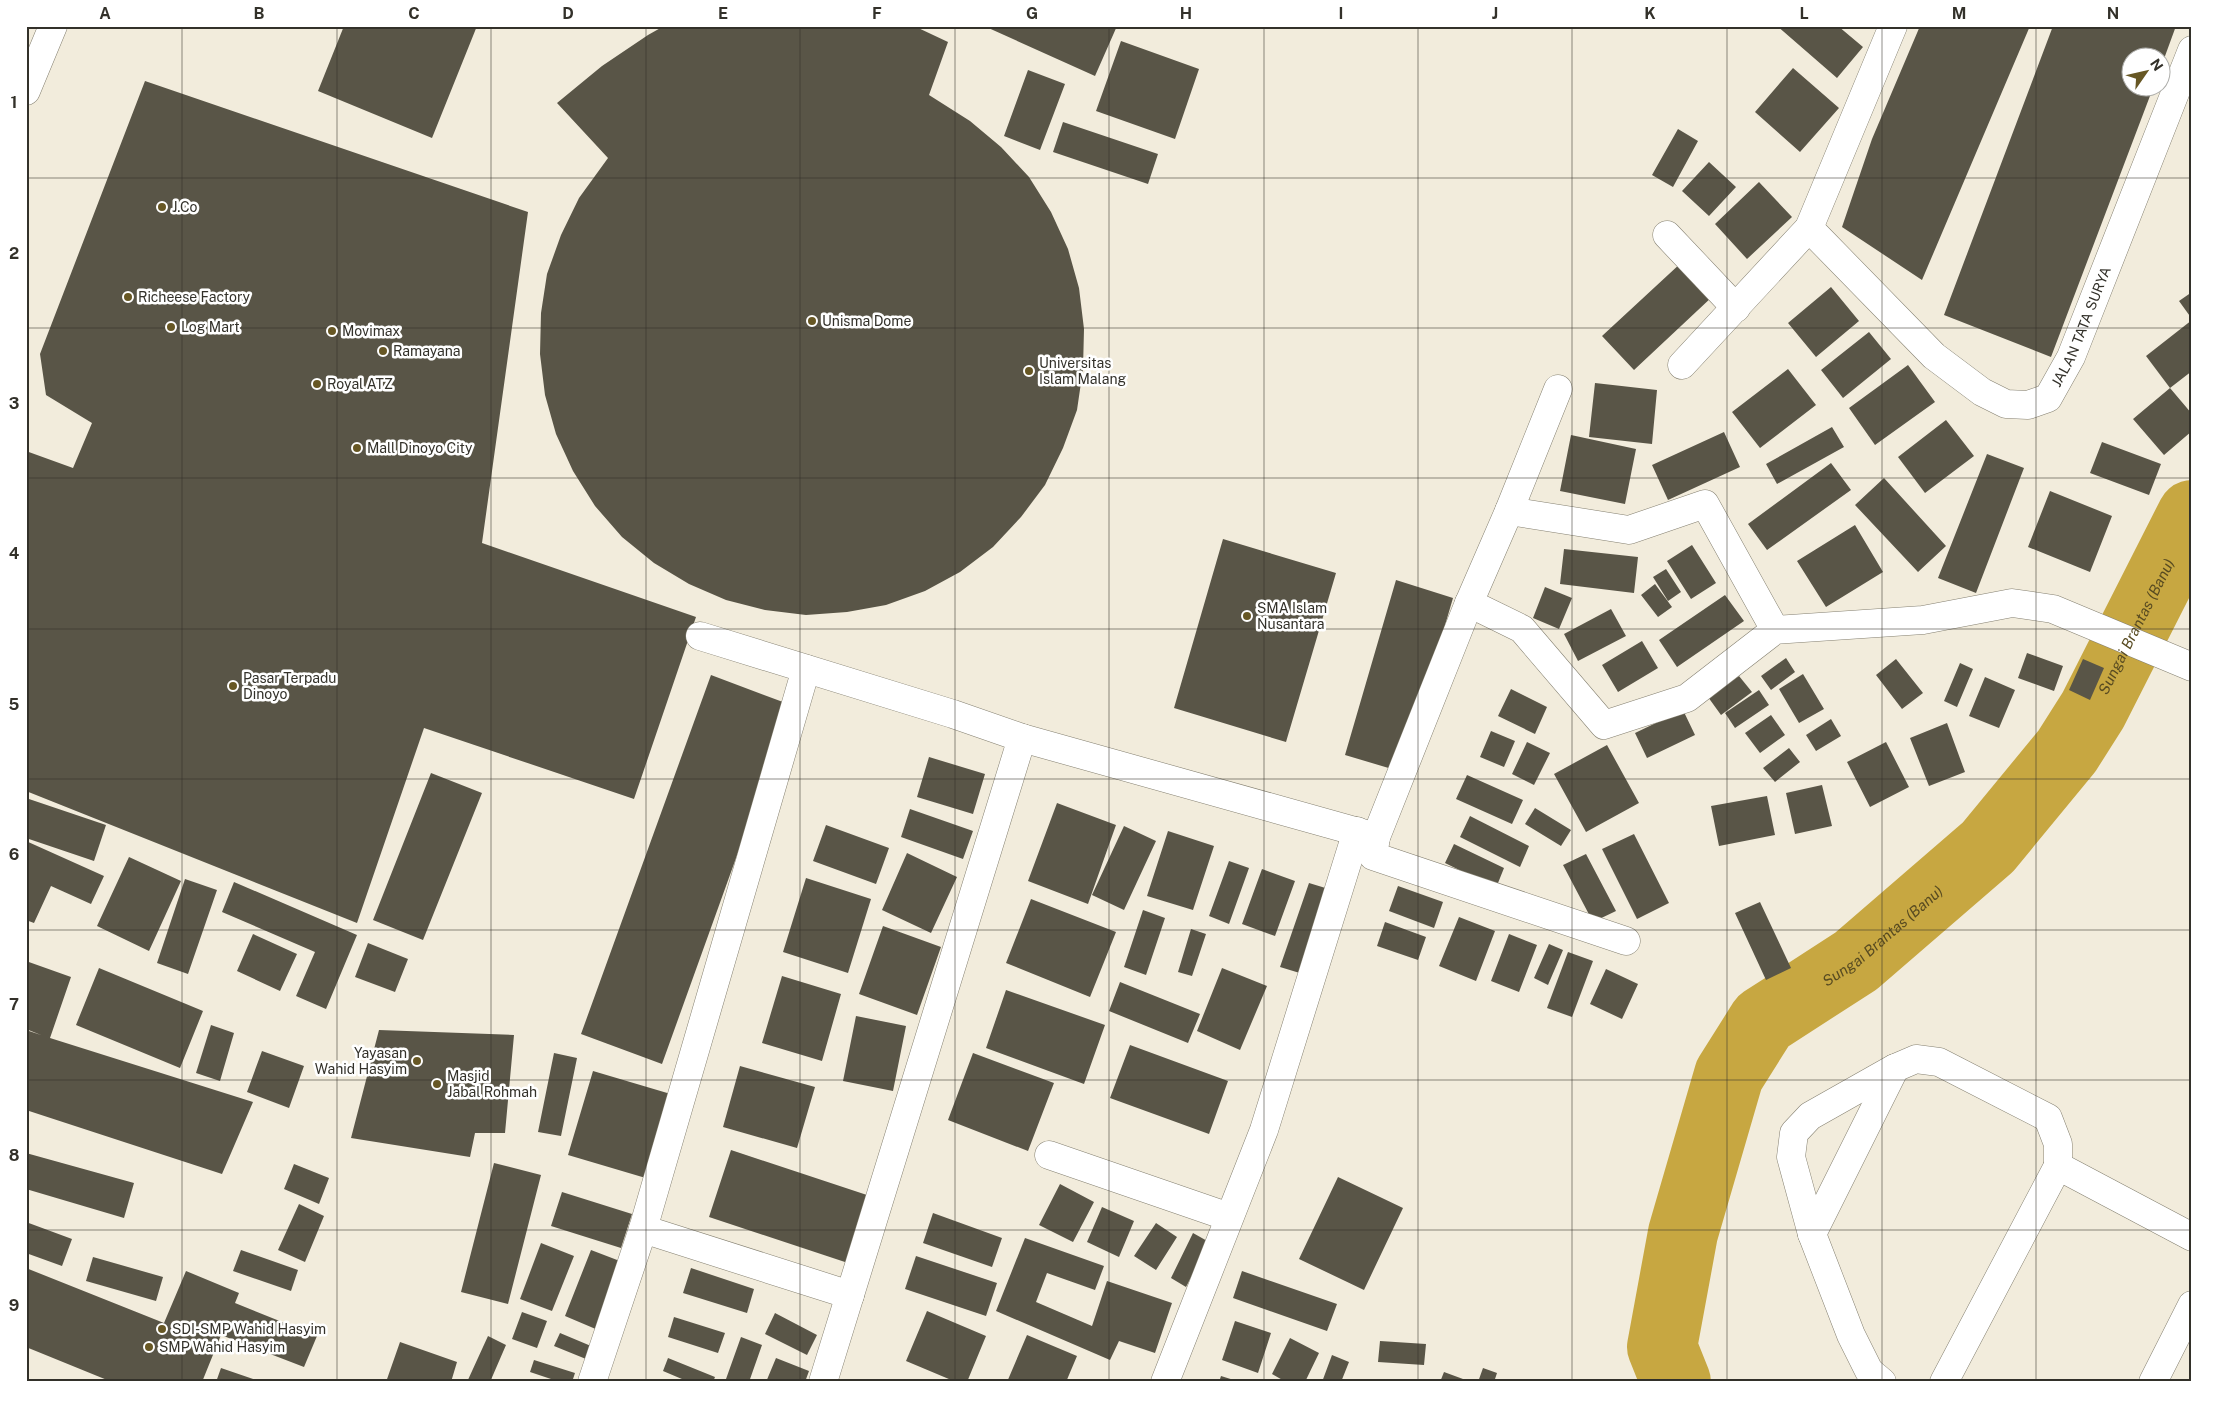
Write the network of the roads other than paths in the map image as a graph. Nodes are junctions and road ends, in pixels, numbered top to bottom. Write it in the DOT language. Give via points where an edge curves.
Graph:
graph roads {
  1 [pos="53,26"];
  2 [pos="1893,26"];
  3 [pos="2192,50"];
  4 [pos="26,91"];
  5 [pos="1809,228"];
  6 [pos="1667,235"];
  7 [pos="1736,308"];
  8 [pos="1682,364"];
  9 [pos="1558,389"];
  10 [pos="1509,511"];
  11 [pos="1469,603"];
  12 [pos="1776,630"];
  13 [pos="700,636"];
  14 [pos="2192,667"];
  15 [pos="806,669"];
  16 [pos="1022,738"];
  17 [pos="1366,834"];
  18 [pos="1626,942"];
  19 [pos="1895,1068"];
  20 [pos="1049,1155"];
  21 [pos="2058,1166"];
  22 [pos="1229,1217"];
  23 [pos="643,1229"];
  24 [pos="1812,1234"];
  25 [pos="2192,1237"];
  26 [pos="850,1295"];
  27 [pos="2192,1306"];
  28 [pos="592,1382"];
  29 [pos="823,1382"];
  30 [pos="1165,1382"];
  31 [pos="1882,1382"];
  32 [pos="1944,1382"];
  33 [pos="2153,1382"];
  1 -- 4 [label="street"];
  2 -- 5 [label="street"];
  3 -- 5 [label="street, JALAN TATA SURYA" via="2071,357 2048,398 2028,405 2006,404 1982,392 1934,356"];
  5 -- 7 [label="street"];
  6 -- 7 [label="street"];
  7 -- 8 [label="street"];
  9 -- 10 [label="street"];
  10 -- 11 [label="street"];
  10 -- 12 [label="street" via="1629,530 1705,504"];
  11 -- 12 [label="street" via="1522,629 1604,725 1687,698"];
  11 -- 17 [label="street"];
  12 -- 14 [label="street" via="1923,620 2012,603 2052,609"];
  13 -- 15 [label="street"];
  15 -- 16 [label="street"];
  15 -- 23 [label="street"];
  16 -- 17 [label="street"];
  16 -- 26 [label="street"];
  17 -- 18 [label="street" via="1373,856"];
  17 -- 22 [label="street" via="1264,1130"];
  19 -- 21 [label="street" via="1916,1059 1939,1062 2048,1118 2058,1144"];
  19 -- 24 [label="street"];
  19 -- 24 [label="street" via="1810,1116 1794,1133 1791,1157"];
  20 -- 22 [label="street"];
  21 -- 25 [label="street"];
  21 -- 32 [label="street"];
  22 -- 30 [label="street"];
  23 -- 26 [label="street"];
  23 -- 28 [label="street"];
  24 -- 31 [label="street" via="1851,1335 1869,1371"];
  26 -- 29 [label="street"];
  27 -- 33 [label="street"];
}
